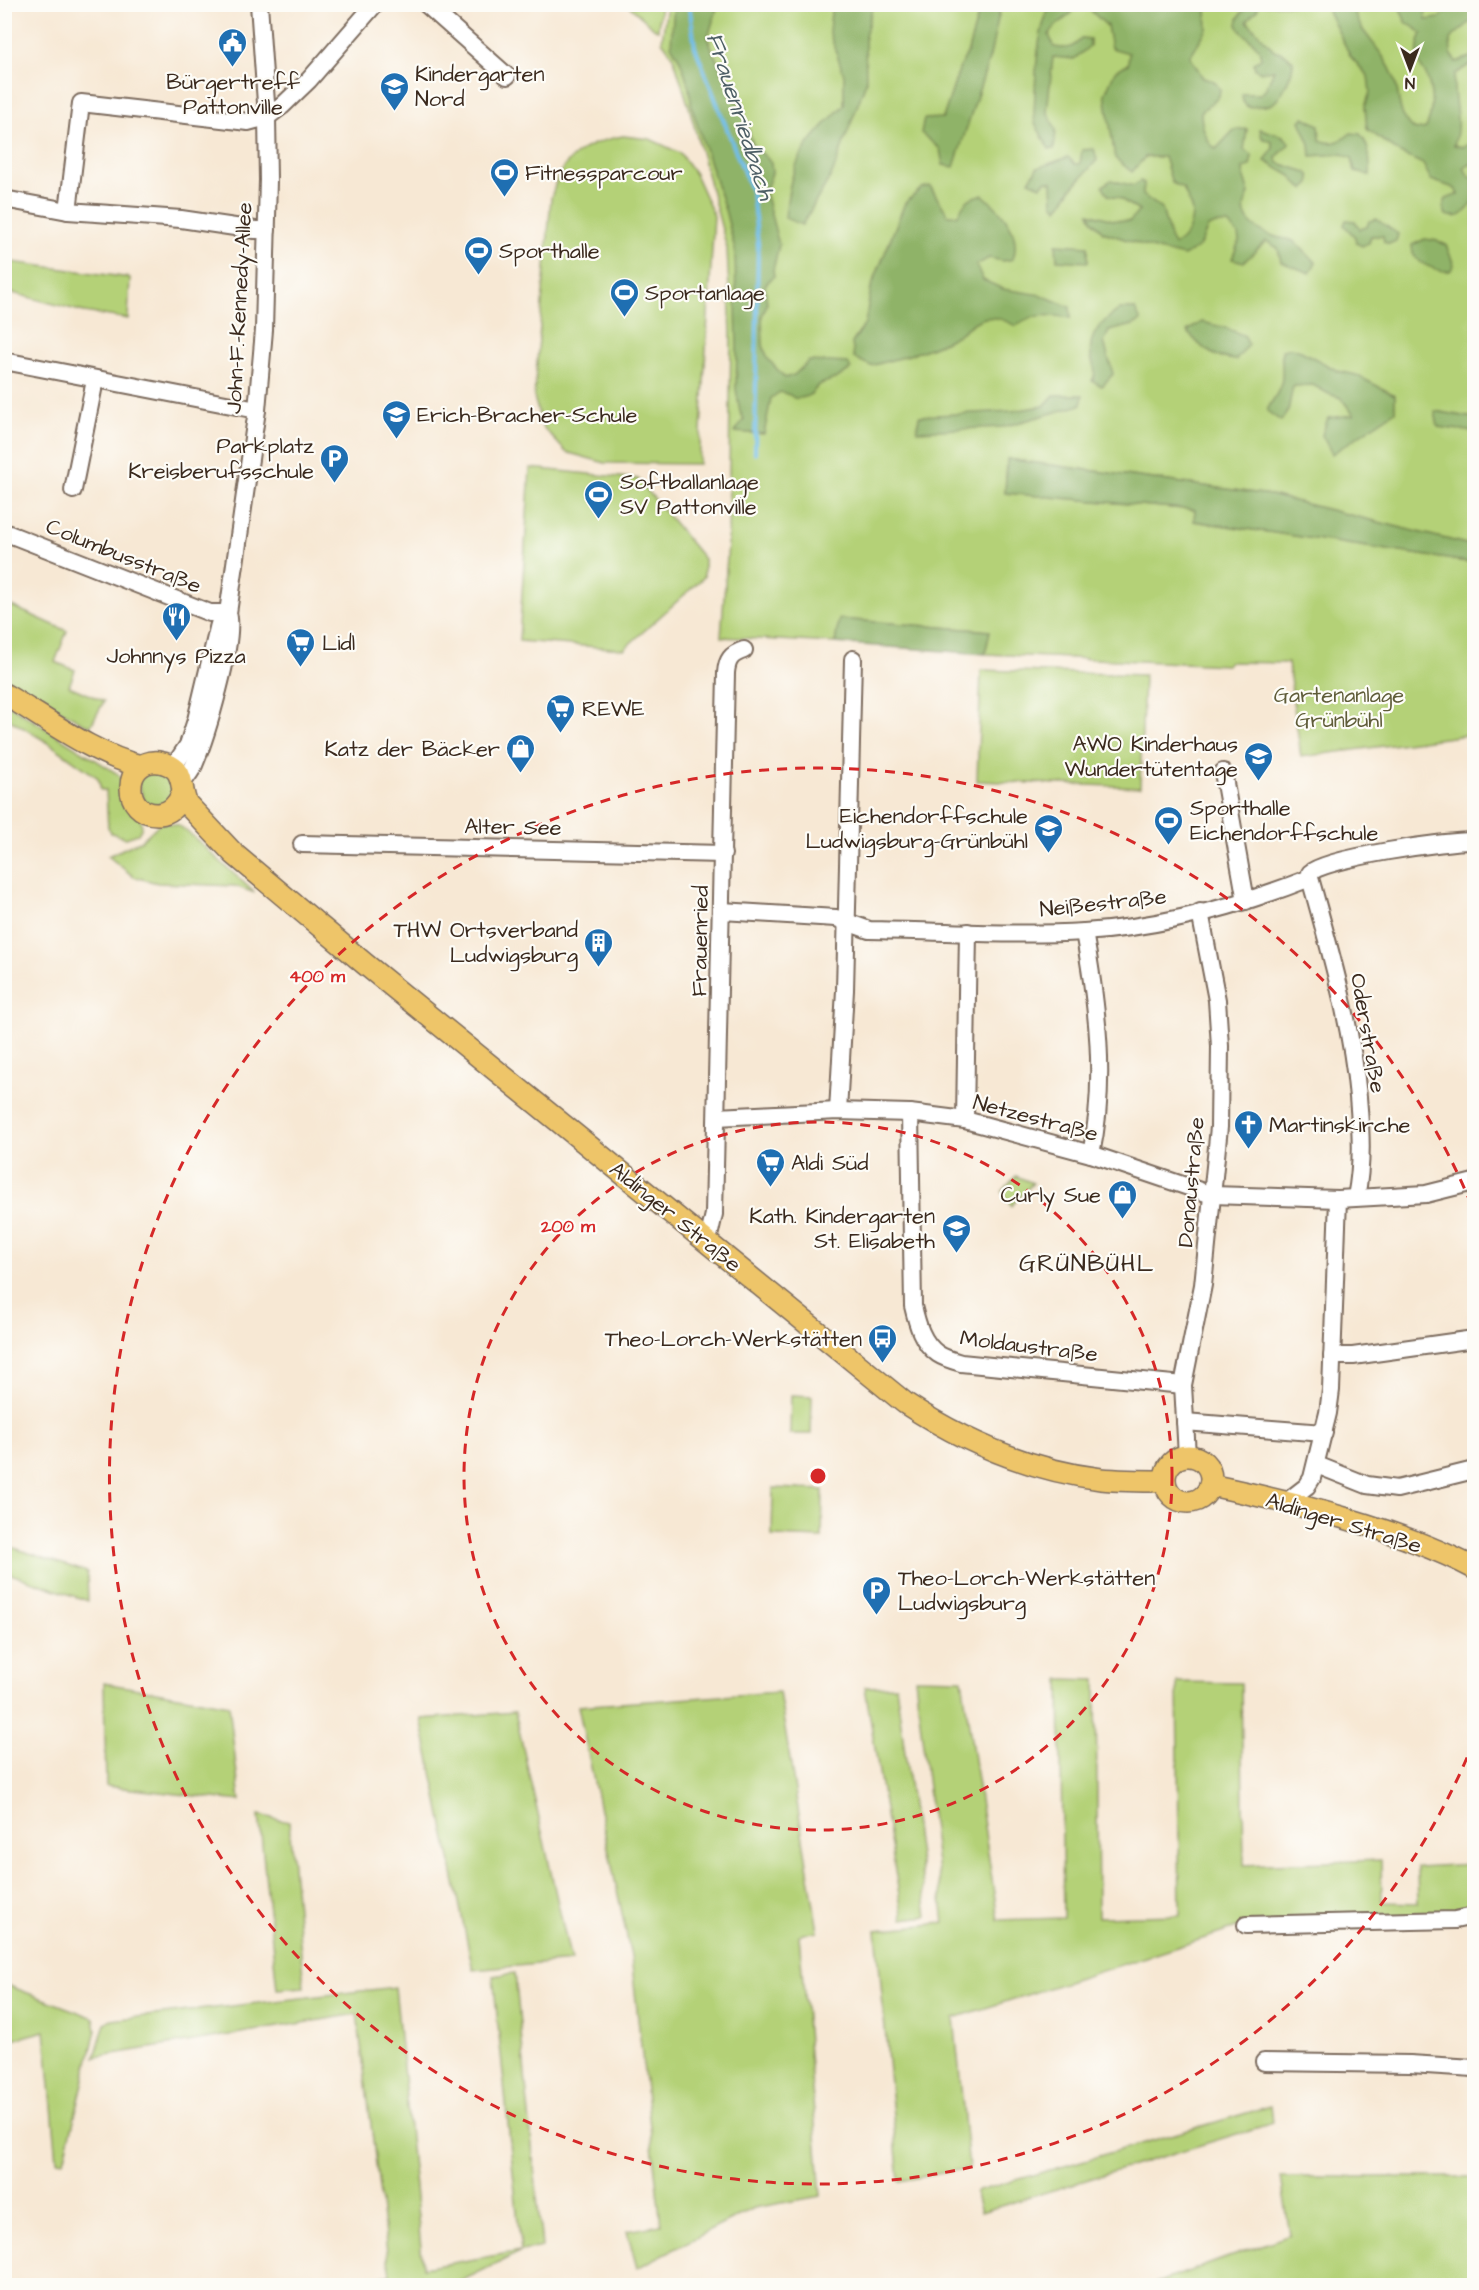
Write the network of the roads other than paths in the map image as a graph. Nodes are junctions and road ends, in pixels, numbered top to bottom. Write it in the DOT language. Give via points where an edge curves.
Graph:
graph roads {
  1 [pos="259,4"];
  2 [pos="375,4"];
  3 [pos="426,4"];
  4 [pos="507,76"];
  5 [pos="267,117"];
  6 [pos="4,199"];
  7 [pos="68,211"];
  8 [pos="267,230"];
  9 [pos="4,362"];
  10 [pos="94,380"];
  11 [pos="257,410"];
  12 [pos="73,490"];
  13 [pos="4,532"];
  14 [pos="228,613"];
  15 [pos="744,650"];
  16 [pos="853,658"];
  17 [pos="4,694"];
  18 [pos="90,745"];
  19 [pos="169,765"];
  20 [pos="141,766"];
  21 [pos="1223,772"];
  22 [pos="130,787"];
  23 [pos="178,796"];
  24 [pos="1474,841"];
  25 [pos="302,844"];
  26 [pos="723,854"];
  27 [pos="1310,878"];
  28 [pos="1246,901"];
  29 [pos="722,911"];
  30 [pos="1200,912"];
  31 [pos="846,923"];
  32 [pos="968,932"];
  33 [pos="1084,932"];
  34 [pos="838,1111"];
  35 [pos="910,1113"];
  36 [pos="717,1117"];
  37 [pos="965,1120"];
  38 [pos="1091,1154"];
  39 [pos="1474,1182"];
  40 [pos="1212,1195"];
  41 [pos="1356,1197"];
  42 [pos="1338,1199"];
  43 [pos="708,1241"];
  44 [pos="1474,1340"];
  45 [pos="1332,1356"];
  46 [pos="1183,1385"];
  47 [pos="1185,1422"];
  48 [pos="1323,1433"];
  49 [pos="1187,1456"];
  50 [pos="1317,1465"];
  51 [pos="1474,1470"];
  52 [pos="1165,1481"];
  53 [pos="1210,1485"];
  54 [pos="1286,1503"];
  55 [pos="1474,1568"];
  56 [pos="1474,1916"];
  57 [pos="1246,1925"];
  58 [pos="1264,2062"];
  59 [pos="1474,2068"];
  1 -- 5 [label="street, John-F.-Kennedy-Allee"];
  2 -- 5 [label="street" via="309,80"];
  3 -- 4 [label="street"];
  5 -- 7 [label="street" via="248,122 81,103"];
  5 -- 8 [label="street, John-F.-Kennedy-Allee"];
  6 -- 7 [label="street"];
  7 -- 8 [label="street"];
  8 -- 11 [label="street, John-F.-Kennedy-Allee"];
  9 -- 10 [label="street"];
  10 -- 11 [label="street"];
  10 -- 12 [label="street"];
  11 -- 14 [label="street, John-F.-Kennedy-Allee"];
  13 -- 14 [label="street, Columbusstraße" via="210,613"];
  14 -- 19 [label="street, John-F.-Kennedy-Allee" via="220,621 188,745 178,760"];
  14 -- 23 [label="street, John-F.-Kennedy-Allee" via="231,629 210,723 194,767"];
  15 -- 26 [label="street, Frauenried" via="728,660 726,673"];
  16 -- 31 [label="street"];
  17 -- 18 [label="main road"];
  18 -- 20 [label="main road"];
  18 -- 22 [label="main road"];
  19 -- 20 [label="main road" via="155,762"];
  19 -- 23 [label="main road" via="180,777"];
  20 -- 22 [label="main road"];
  21 -- 28 [label="street"];
  22 -- 23 [label="main road" via="135,804 157,814"];
  23 -- 43 [label="main road, Aldinger Straße" via="234,854 365,964"];
  24 -- 27 [label="street, Neißestraße" via="1350,860 1315,868"];
  25 -- 26 [label="street, Alter See"];
  26 -- 29 [label="street, Frauenried"];
  27 -- 28 [label="street, Neißestraße"];
  27 -- 41 [label="street, Oderstraße" via="1343,996 1354,1055 1362,1143"];
  28 -- 30 [label="street, Neißestraße"];
  29 -- 31 [label="street, Neißestraße" via="836,918"];
  29 -- 36 [label="street, Frauenried"];
  30 -- 33 [label="street, Neißestraße" via="1143,925"];
  30 -- 40 [label="street, Donaustraße" via="1217,1000 1220,1046 1219,1127"];
  31 -- 32 [label="street, Neißestraße" via="869,930"];
  31 -- 34 [label="street"];
  32 -- 33 [label="street, Neißestraße"];
  32 -- 37 [label="street"];
  33 -- 38 [label="street" via="1098,1036 1097,1130"];
  34 -- 35 [label="street, Netzestraße"];
  34 -- 36 [label="street, Netzestraße"];
  35 -- 37 [label="street, Netzestraße"];
  35 -- 46 [label="street, Moldaustraße" via="913,1306 927,1343 938,1354 961,1363"];
  36 -- 43 [label="street, Frauenried" via="714,1214"];
  37 -- 38 [label="street, Netzestraße"];
  38 -- 40 [label="street, Netzestraße"];
  39 -- 41 [label="street" via="1426,1194"];
  40 -- 42 [label="street, Netzestraße"];
  40 -- 46 [label="street, Donaustraße" via="1203,1285"];
  41 -- 42 [label="street"];
  42 -- 45 [label="street"];
  43 -- 52 [label="main road, Aldinger Straße" via="860,1368 950,1431 1023,1461 1079,1476"];
  44 -- 45 [label="street"];
  45 -- 48 [label="street"];
  46 -- 47 [label="street, Donaustraße"];
  47 -- 48 [label="street"];
  47 -- 49 [label="street, Donaustraße"];
  48 -- 50 [label="street"];
  49 -- 52 [label="main road" via="1168,1467"];
  49 -- 53 [label="main road" via="1206,1464"];
  50 -- 51 [label="street" via="1367,1485 1397,1490"];
  50 -- 54 [label="street" via="1307,1486"];
  52 -- 53 [label="main road" via="1170,1493 1186,1502 1201,1497"];
  53 -- 54 [label="main road, Aldinger Straße"];
  54 -- 55 [label="main road, Aldinger Straße" via="1385,1531"];
  56 -- 57 [label="street" via="1455,1920"];
  58 -- 59 [label="street"];
}
